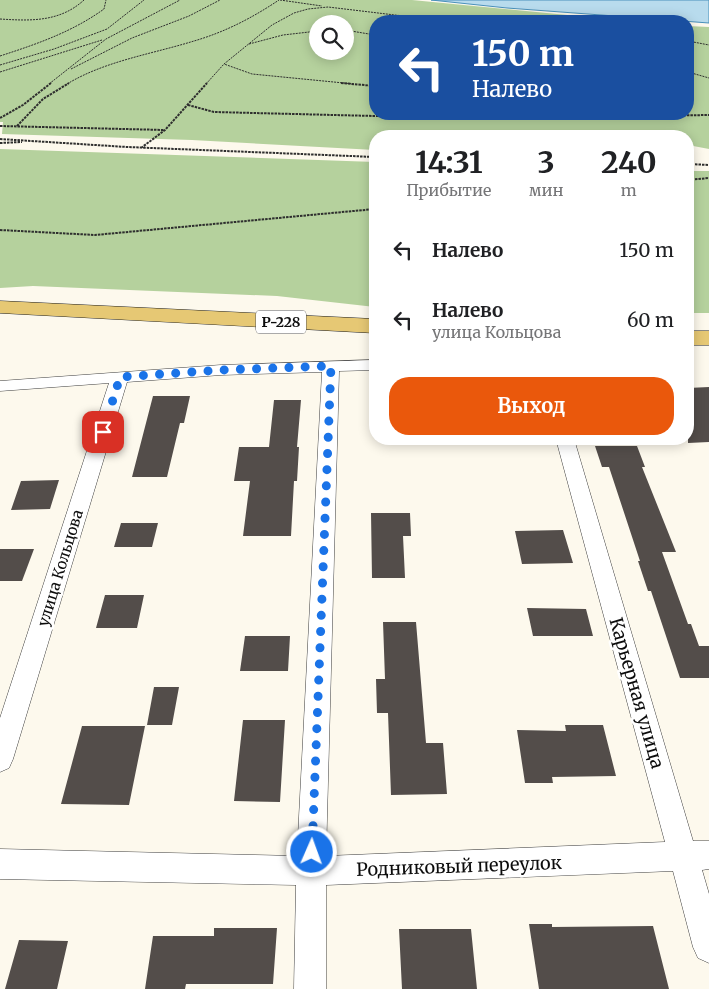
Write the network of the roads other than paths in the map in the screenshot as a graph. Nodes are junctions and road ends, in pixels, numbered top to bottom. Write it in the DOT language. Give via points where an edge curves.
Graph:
graph roads {
  1 [pos="0,308"];
  2 [pos="369,326"];
  3 [pos="694,338"];
  4 [pos="709,338"];
  5 [pos="369,365"];
  6 [pos="331,366"];
  7 [pos="120,377"];
  8 [pos="0,386"];
  9 [pos="567,445"];
  10 [pos="0,759"];
  11 [pos="696,856"];
  12 [pos="0,864"];
  13 [pos="311,872"];
  14 [pos="709,948"];
  15 [pos="310,989"];
  1 -- 2 [label="main road, Р-228"];
  3 -- 4 [label="main road"];
  5 -- 6 [label="street"];
  6 -- 7 [label="street"];
  6 -- 13 [label="street"];
  7 -- 8 [label="street"];
  7 -- 10 [label="street, улица Кольцова"];
  9 -- 11 [label="street, Карьерная улица"];
  11 -- 13 [label="street, Родниковый переулок"];
  11 -- 14 [label="street, Карьерная улица"];
  12 -- 13 [label="street, Родниковый переулок"];
  13 -- 15 [label="street"];
}
